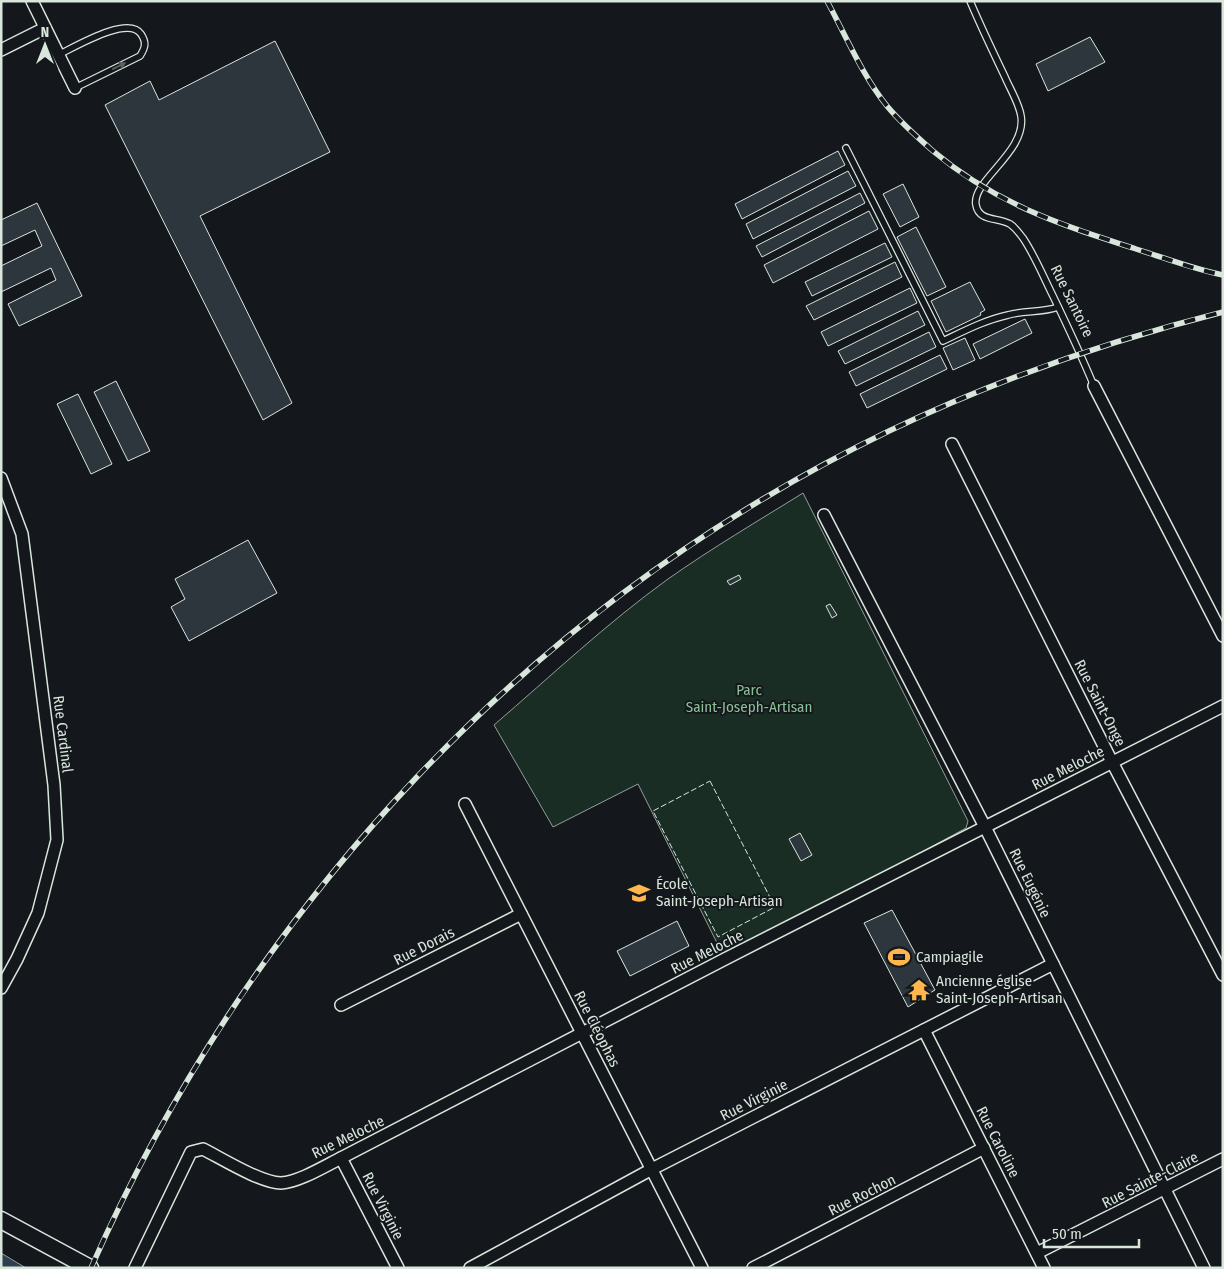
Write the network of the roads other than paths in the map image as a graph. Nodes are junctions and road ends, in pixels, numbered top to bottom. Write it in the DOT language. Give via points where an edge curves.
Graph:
graph roads {
  1 [pos="32,1"];
  2 [pos="970,1"];
  3 [pos="45,28"];
  4 [pos="1,50"];
  5 [pos="58,55"];
  6 [pos="75,88"];
  7 [pos="846,148"];
  8 [pos="1058,307"];
  9 [pos="1094,386"];
  10 [pos="952,444"];
  11 [pos="1,478"];
  12 [pos="824,515"];
  13 [pos="1223,636"];
  14 [pos="1223,706"];
  15 [pos="1112,762"];
  16 [pos="464,804"];
  17 [pos="985,827"];
  18 [pos="521,914"];
  19 [pos="1053,964"];
  20 [pos="1223,975"];
  21 [pos="1,988"];
  22 [pos="341,1005"];
  23 [pos="924,1030"];
  24 [pos="582,1034"];
  25 [pos="984,1148"];
  26 [pos="341,1158"];
  27 [pos="1223,1159"];
  28 [pos="652,1169"];
  29 [pos="1165,1189"];
  30 [pos="1,1220"];
  31 [pos="1037,1254"];
  32 [pos="90,1268"];
  33 [pos="135,1268"];
  34 [pos="398,1268"];
  35 [pos="470,1268"];
  36 [pos="702,1268"];
  37 [pos="753,1268"];
  38 [pos="1044,1268"];
  39 [pos="1204,1268"];
  1 -- 3 [label="street"];
  2 -- 8 [label="lane, Rue Santoire" via="1021,116 1016,144 982,187 976,204 984,218 1010,224 1015,229"];
  3 -- 4 [label="street"];
  3 -- 5 [label="street"];
  5 -- 6 [label="street"];
  6 -- 5 [label="lane, one-way" via="140,56 145,47 144,39 139,31 130,27 116,29"];
  7 -- 8 [label="lane" via="943,342 992,319"];
  8 -- 9 [label="lane, Rue Santoire"];
  9 -- 13 [label="street, Rue Santoire"];
  10 -- 15 [label="street, Rue Saint-Onge"];
  11 -- 21 [label="street, Rue Cardinal" via="22,534 54,785 57,840 38,913"];
  12 -- 17 [label="street, Rue Eugénie"];
  14 -- 15 [label="street, Rue Meloche"];
  15 -- 17 [label="street, Rue Meloche"];
  15 -- 20 [label="street, Rue Saint-Onge"];
  16 -- 18 [label="street, Rue Cléophas"];
  17 -- 19 [label="street, Rue Eugénie"];
  17 -- 24 [label="street, Rue Meloche"];
  18 -- 22 [label="street, Rue Dorais"];
  18 -- 24 [label="street, Rue Cléophas"];
  19 -- 23 [label="street, Rue Virginie"];
  19 -- 29 [label="street, Rue Eugénie"];
  23 -- 25 [label="street, Rue Caroline"];
  23 -- 28 [label="street, Rue Virginie"];
  24 -- 26 [label="street, Rue Meloche"];
  24 -- 28 [label="street, Rue Cléophas"];
  25 -- 31 [label="street, Rue Caroline"];
  25 -- 37 [label="street, Rue Rochon"];
  26 -- 33 [label="street, Rue Meloche" via="295,1180 280,1183 263,1179 203,1149 191,1152"];
  26 -- 34 [label="street, Rue Virginie"];
  27 -- 29 [label="street, Rue Sainte-Claire"];
  28 -- 35 [label="street, Rue Virginie"];
  28 -- 36 [label="street, Rue Cléophas"];
  29 -- 31 [label="street, Rue Sainte-Claire"];
  29 -- 39 [label="street, Rue Eugénie"];
  30 -- 32 [label="street"];
  31 -- 38 [label="street, Rue Caroline"];
}
